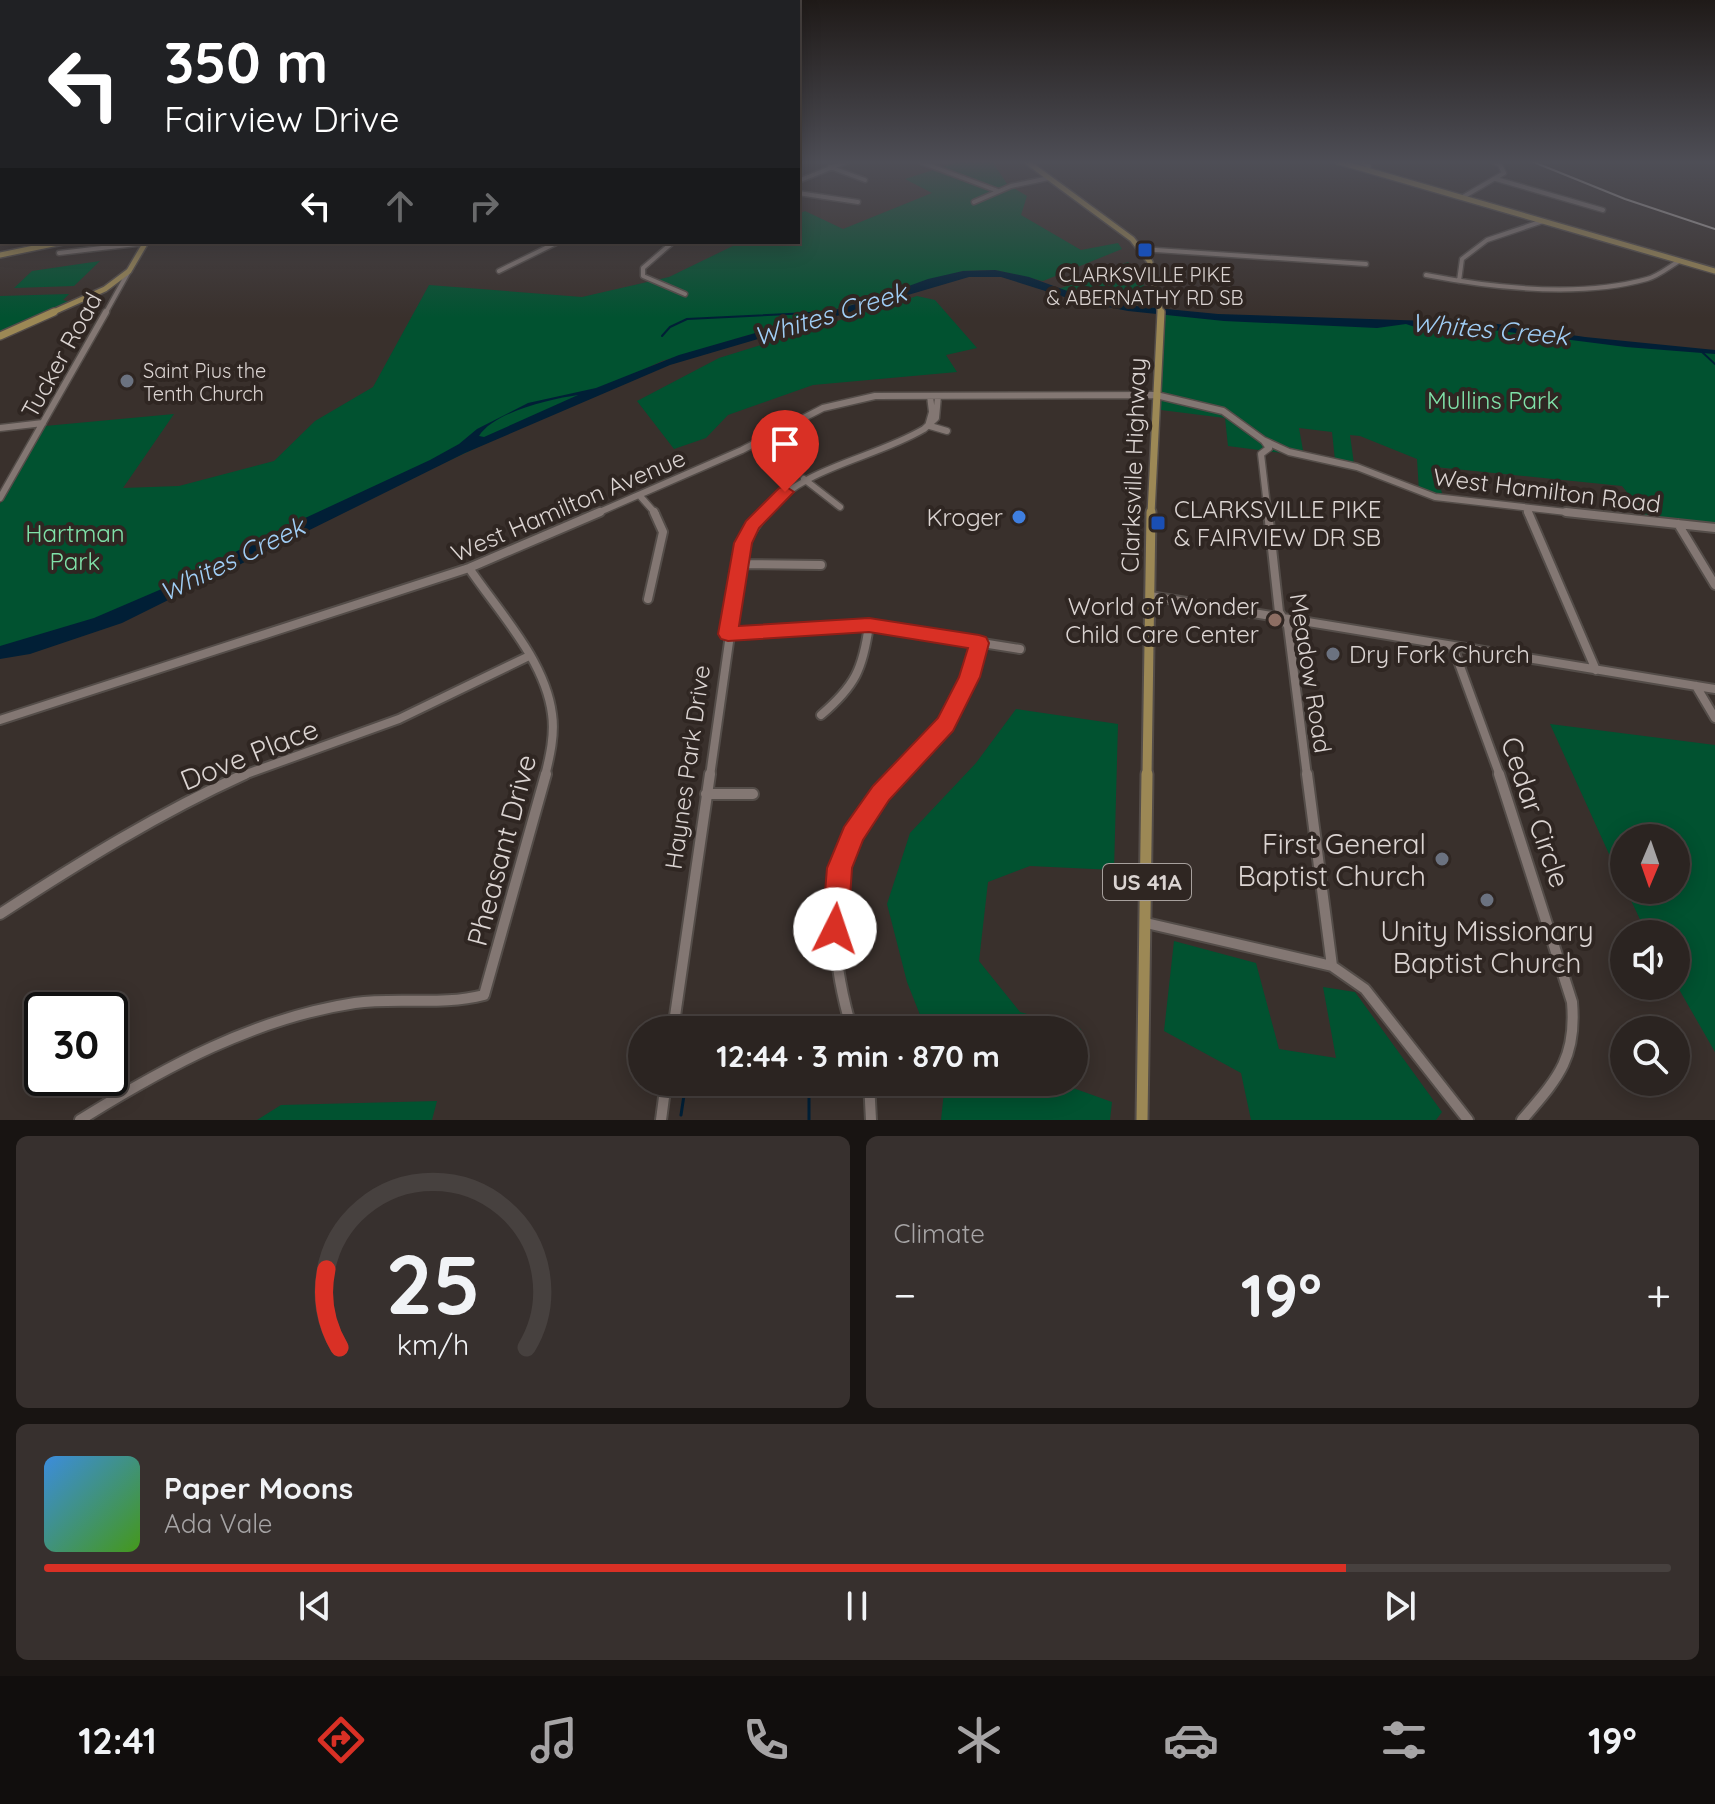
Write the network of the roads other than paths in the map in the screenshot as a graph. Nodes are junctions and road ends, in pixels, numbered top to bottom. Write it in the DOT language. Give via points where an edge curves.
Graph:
graph roads {
  1 [pos="1097,213"];
  2 [pos="1517,213"];
  3 [pos="1543,221"];
  4 [pos="53,244"];
  5 [pos="137,244"];
  6 [pos="145,244"];
  7 [pos="554,244"];
  8 [pos="671,244"];
  9 [pos="1141,249"];
  10 [pos="59,253"];
  11 [pos="0,255"];
  12 [pos="1679,261"];
  13 [pos="1366,264"];
  14 [pos="129,271"];
  15 [pos="499,271"];
  16 [pos="1715,271"];
  17 [pos="1426,275"];
  18 [pos="1459,281"];
  19 [pos="685,294"];
  20 [pos="0,336"];
  21 [pos="1156,395"];
  22 [pos="934,396"];
  23 [pos="43,423"];
  24 [pos="928,426"];
  25 [pos="0,428"];
  26 [pos="947,431"];
  27 [pos="1263,440"];
  28 [pos="804,479"];
  29 [pos="640,496"];
  30 [pos="0,498"];
  31 [pos="840,507"];
  32 [pos="1526,508"];
  33 [pos="1678,524"];
  34 [pos="1715,528"];
  35 [pos="738,564"];
  36 [pos="821,565"];
  37 [pos="469,568"];
  38 [pos="1715,585"];
  39 [pos="1150,596"];
  40 [pos="648,599"];
  41 [pos="1282,617"];
  42 [pos="869,625"];
  43 [pos="728,634"];
  44 [pos="979,643"];
  45 [pos="1453,647"];
  46 [pos="1020,649"];
  47 [pos="527,657"];
  48 [pos="1596,670"];
  49 [pos="1696,686"];
  50 [pos="1715,689"];
  51 [pos="821,715"];
  52 [pos="1715,718"];
  53 [pos="0,720"];
  54 [pos="706,794"];
  55 [pos="753,794"];
  56 [pos="0,914"];
  57 [pos="1146,923"];
  58 [pos="1332,966"];
  59 [pos="675,1016"];
  60 [pos="849,1016"];
  61 [pos="664,1096"];
  62 [pos="870,1096"];
  63 [pos="80,1120"];
  64 [pos="661,1120"];
  65 [pos="871,1120"];
  66 [pos="1142,1120"];
  67 [pos="1468,1120"];
  68 [pos="1522,1120"];
  1 -- 9 [label="main road, Clarksville Highway / US 41A"];
  2 -- 3 [label="main road"];
  3 -- 12 [label="main road"];
  3 -- 18 [label="street" via="1487,240 1462,259"];
  4 -- 11 [label="main road"];
  5 -- 10 [label="street"];
  6 -- 14 [label="main road"];
  7 -- 15 [label="street"];
  8 -- 19 [label="street" via="643,268 643,276"];
  9 -- 13 [label="street"];
  9 -- 21 [label="main road, Clarksville Highway / US 41A" via="1153,268 1162,325"];
  12 -- 16 [label="main road"];
  12 -- 18 [label="street" via="1650,278 1606,287 1497,287"];
  14 -- 20 [label="main road" via="93,296"];
  14 -- 23 [label="street, Tucker Road"];
  17 -- 18 [label="street"];
  21 -- 22 [label="street, West Hamilton Avenue"];
  21 -- 27 [label="street, West Hamilton Road" via="1223,411"];
  21 -- 39 [label="main road, Clarksville Highway / US 41A"];
  22 -- 24 [label="street" via="934,423"];
  22 -- 29 [label="street, West Hamilton Avenue" via="875,396 823,408"];
  23 -- 25 [label="street"];
  23 -- 30 [label="street, Tucker Road"];
  24 -- 26 [label="street"];
  24 -- 28 [label="street, Haynes Park Drive" via="915,436"];
  27 -- 32 [label="street, West Hamilton Road" via="1435,497"];
  27 -- 41 [label="street, Meadow Road" via="1269,448 1261,454"];
  28 -- 31 [label="street"];
  28 -- 35 [label="street, Haynes Park Drive" via="767,506 752,525"];
  29 -- 37 [label="street, West Hamilton Avenue"];
  29 -- 40 [label="street" via="658,516 663,532"];
  32 -- 33 [label="street, West Hamilton Road"];
  32 -- 48 [label="street"];
  33 -- 34 [label="street, West Hamilton Road"];
  33 -- 38 [label="street"];
  35 -- 36 [label="street"];
  35 -- 43 [label="street, Haynes Park Drive"];
  37 -- 47 [label="street, Pheasant Drive"];
  37 -- 53 [label="street, West Hamilton Avenue"];
  39 -- 41 [label="street"];
  39 -- 57 [label="main road, Clarksville Highway / US 41A"];
  41 -- 45 [label="street"];
  41 -- 58 [label="street, Meadow Road" via="1288,626"];
  42 -- 43 [label="street"];
  42 -- 44 [label="street"];
  42 -- 51 [label="street" via="864,664 854,685"];
  43 -- 54 [label="street, Haynes Park Drive"];
  44 -- 46 [label="street"];
  44 -- 60 [label="street" via="946,725 866,813 840,868 834,950"];
  45 -- 48 [label="street"];
  45 -- 68 [label="street, Cedar Circle" via="1510,804 1572,1002 1572,1053"];
  47 -- 56 [label="street, Dove Place" via="399,719 245,774 186,801"];
  47 -- 63 [label="street, Pheasant Drive" via="548,694 552,744 484,995 356,1003 262,1028 179,1063"];
  48 -- 49 [label="street"];
  49 -- 50 [label="street"];
  49 -- 52 [label="street"];
  54 -- 55 [label="street"];
  54 -- 59 [label="street, Haynes Park Drive"];
  57 -- 58 [label="street"];
  57 -- 66 [label="main road, Clarksville Highway / US 41A"];
  58 -- 67 [label="street" via="1365,989"];
  61 -- 64 [label="street"];
  62 -- 65 [label="street"];
}
